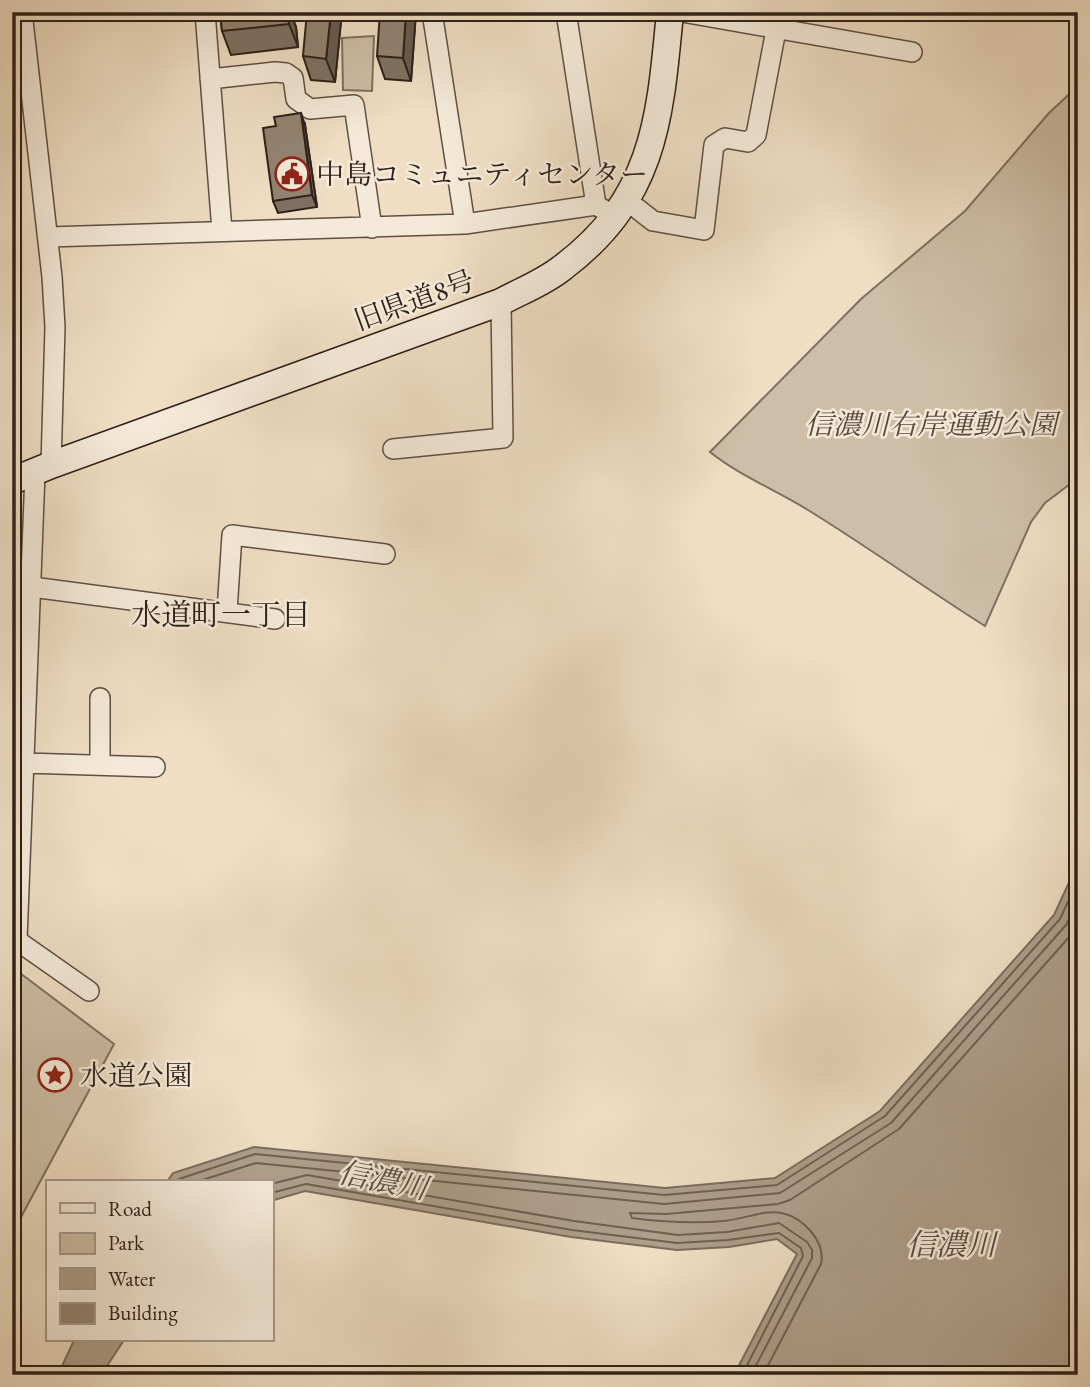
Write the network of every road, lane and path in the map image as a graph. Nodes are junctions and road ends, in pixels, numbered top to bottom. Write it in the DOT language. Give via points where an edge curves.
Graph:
graph roads {
  1 [pos="22,12"];
  2 [pos="205,12"];
  3 [pos="432,12"];
  4 [pos="566,12"];
  5 [pos="670,12"];
  6 [pos="682,12"];
  7 [pos="776,30"];
  8 [pos="912,52"];
  9 [pos="210,79"];
  10 [pos="612,207"];
  11 [pos="465,224"];
  12 [pos="372,228"];
  13 [pos="222,231"];
  14 [pos="49,237"];
  15 [pos="500,302"];
  16 [pos="393,449"];
  17 [pos="33,473"];
  18 [pos="384,554"];
  19 [pos="32,587"];
  20 [pos="12,606"];
  21 [pos="227,611"];
  22 [pos="275,618"];
  23 [pos="100,698"];
  24 [pos="24,763"];
  25 [pos="100,764"];
  26 [pos="155,767"];
  27 [pos="15,939"];
  28 [pos="89,991"];
  1 -- 14 [label="street"];
  2 -- 9 [label="street"];
  3 -- 11 [label="street"];
  4 -- 10 [label="street"];
  5 -- 10 [label="street, 旧県道8号" via="658,120 645,165 638,182"];
  6 -- 7 [label="street"];
  7 -- 8 [label="street"];
  7 -- 10 [label="street" via="756,135 748,142 725,138 715,145 704,230 653,221"];
  9 -- 12 [label="street" via="286,73 293,78 296,99 310,109 354,105"];
  9 -- 13 [label="street"];
  10 -- 11 [label="street"];
  10 -- 15 [label="street, 旧県道8号" via="581,252 561,269"];
  11 -- 12 [label="street"];
  12 -- 13 [label="street"];
  13 -- 14 [label="street"];
  14 -- 17 [label="street" via="55,327"];
  15 -- 16 [label="street" via="503,438"];
  15 -- 17 [label="street, 旧県道8号"];
  17 -- 19 [label="street"];
  18 -- 21 [label="street" via="232,535"];
  19 -- 20 [label="street"];
  19 -- 21 [label="street"];
  19 -- 24 [label="street"];
  21 -- 22 [label="street"];
  23 -- 25 [label="street"];
  24 -- 25 [label="street"];
  24 -- 27 [label="street"];
  25 -- 26 [label="street"];
  27 -- 28 [label="street"];
}
